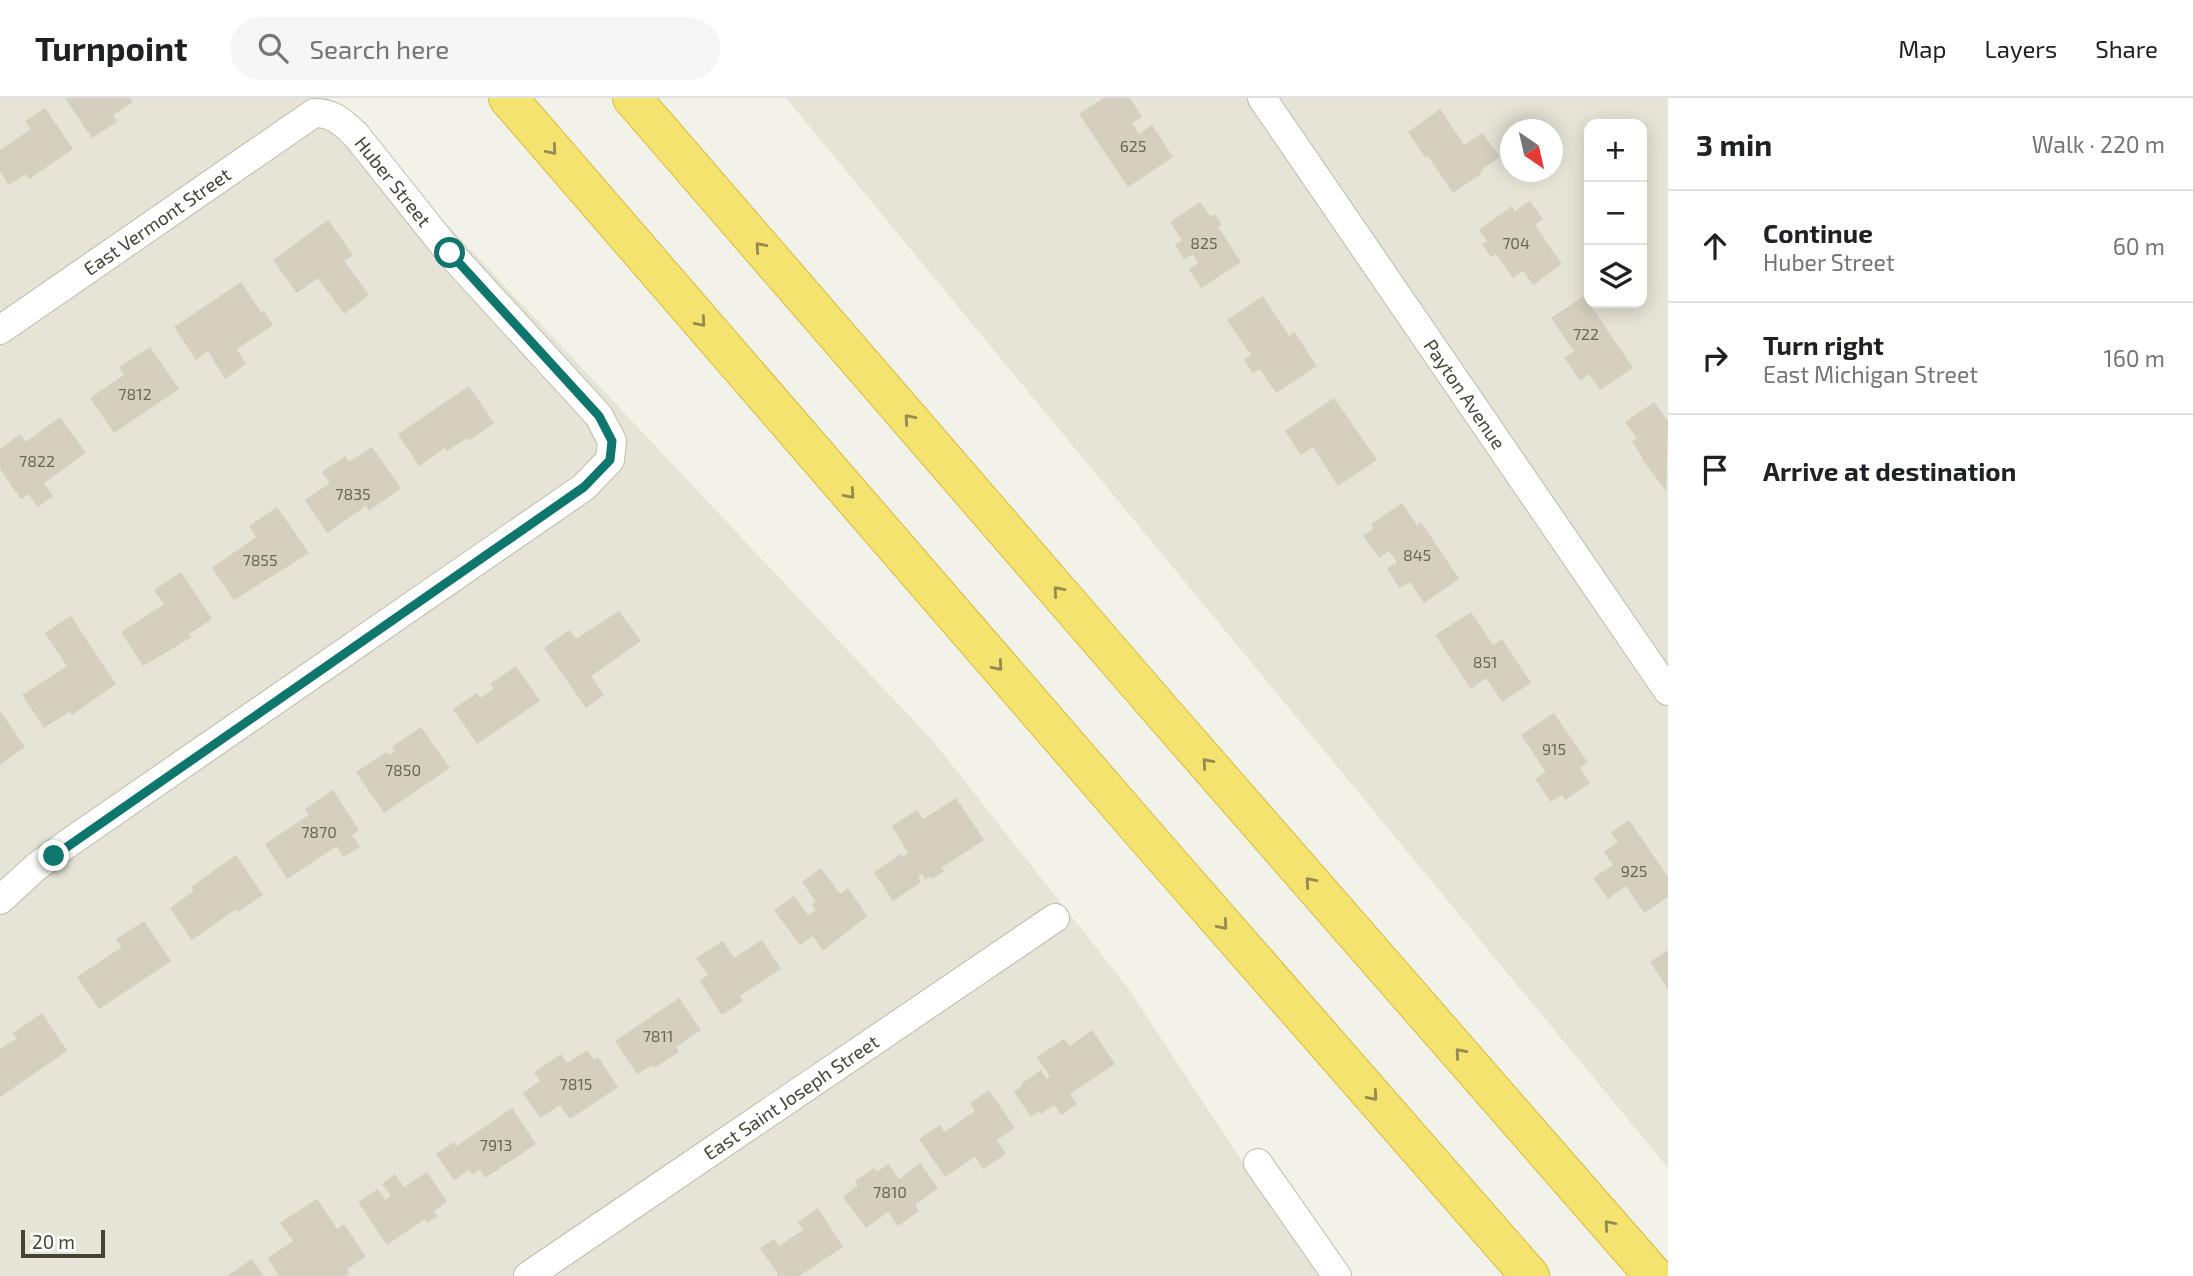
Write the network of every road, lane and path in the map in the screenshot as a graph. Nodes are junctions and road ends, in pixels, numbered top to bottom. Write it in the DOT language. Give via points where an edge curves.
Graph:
graph roads {
  1 [pos="508,98"];
  2 [pos="632,98"];
  3 [pos="1262,98"];
  4 [pos="314,113"];
  5 [pos="0,330"];
  6 [pos="1668,691"];
  7 [pos="0,900"];
  8 [pos="1055,918"];
  9 [pos="1258,1163"];
  10 [pos="528,1276"];
  11 [pos="1337,1276"];
  12 [pos="1530,1276"];
  13 [pos="1654,1276"];
  1 -- 12 [label="highway, one-way"];
  13 -- 2 [label="highway, one-way"];
  3 -- 6 [label="street, Payton Avenue"];
  4 -- 5 [label="street, East Vermont Street"];
  4 -- 7 [label="street, Huber Street" via="338,118 356,135 450,253 599,416 612,441 610,460 584,487 70,842"];
  8 -- 10 [label="street, East Saint Joseph Street"];
  9 -- 11 [label="street"];
}
